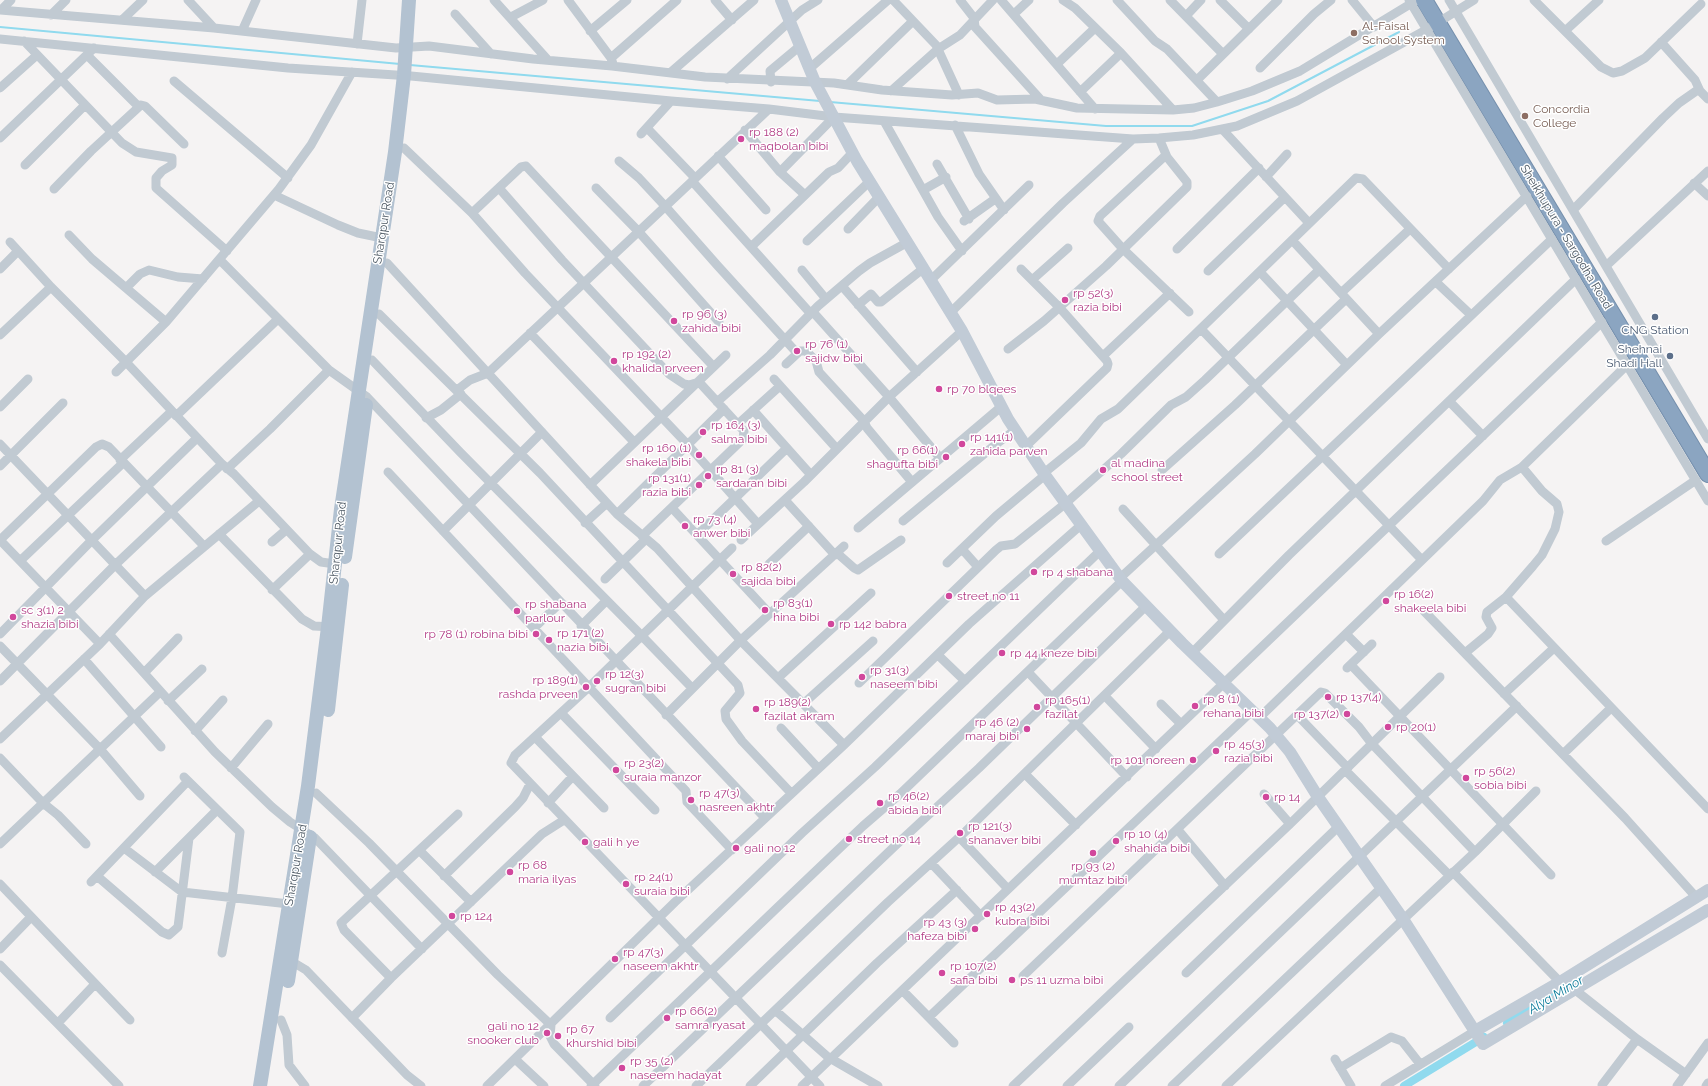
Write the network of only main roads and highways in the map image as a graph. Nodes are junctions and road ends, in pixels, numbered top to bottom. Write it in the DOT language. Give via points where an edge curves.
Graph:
graph roads {
  1 [pos="408,0"];
  2 [pos="417,0"];
  3 [pos="1436,0"];
  4 [pos="1415,1"];
  5 [pos="1442,21"];
  6 [pos="409,47"];
  7 [pos="408,72"];
  8 [pos="363,395"];
  9 [pos="1708,455"];
  10 [pos="1702,477"];
  11 [pos="334,627"];
  12 [pos="306,833"];
  13 [pos="260,1086"];
  14 [pos="269,1086"];
  1 -- 6 [label="main road, Sharqpur Road"];
  2 -- 6 [label="main road, Sharqpur Road"];
  3 -- 5 [label="highway, Sheikhupura - Sargodha Road"];
  4 -- 5 [label="highway, Sheikhupura - Sargodha Road"];
  5 -- 9 [label="highway, Sheikhupura - Sargodha Road"];
  5 -- 10 [label="highway, Sheikhupura - Sargodha Road"];
  6 -- 7 [label="main road, Sharqpur Road"];
  7 -- 8 [label="main road, Sharqpur Road" via="382,238"];
  7 -- 8 [label="main road, Sharqpur Road" via="404,148 372,360"];
  8 -- 11 [label="main road, Sharqpur Road"];
  8 -- 11 [label="main road, Sharqpur Road" via="340,509 335,564"];
  11 -- 12 [label="main road, Sharqpur Road"];
  11 -- 12 [label="main road, Sharqpur Road" via="316,793"];
  12 -- 13 [label="main road, Sharqpur Road" via="289,904"];
  12 -- 14 [label="main road, Sharqpur Road" via="291,961"];
}
